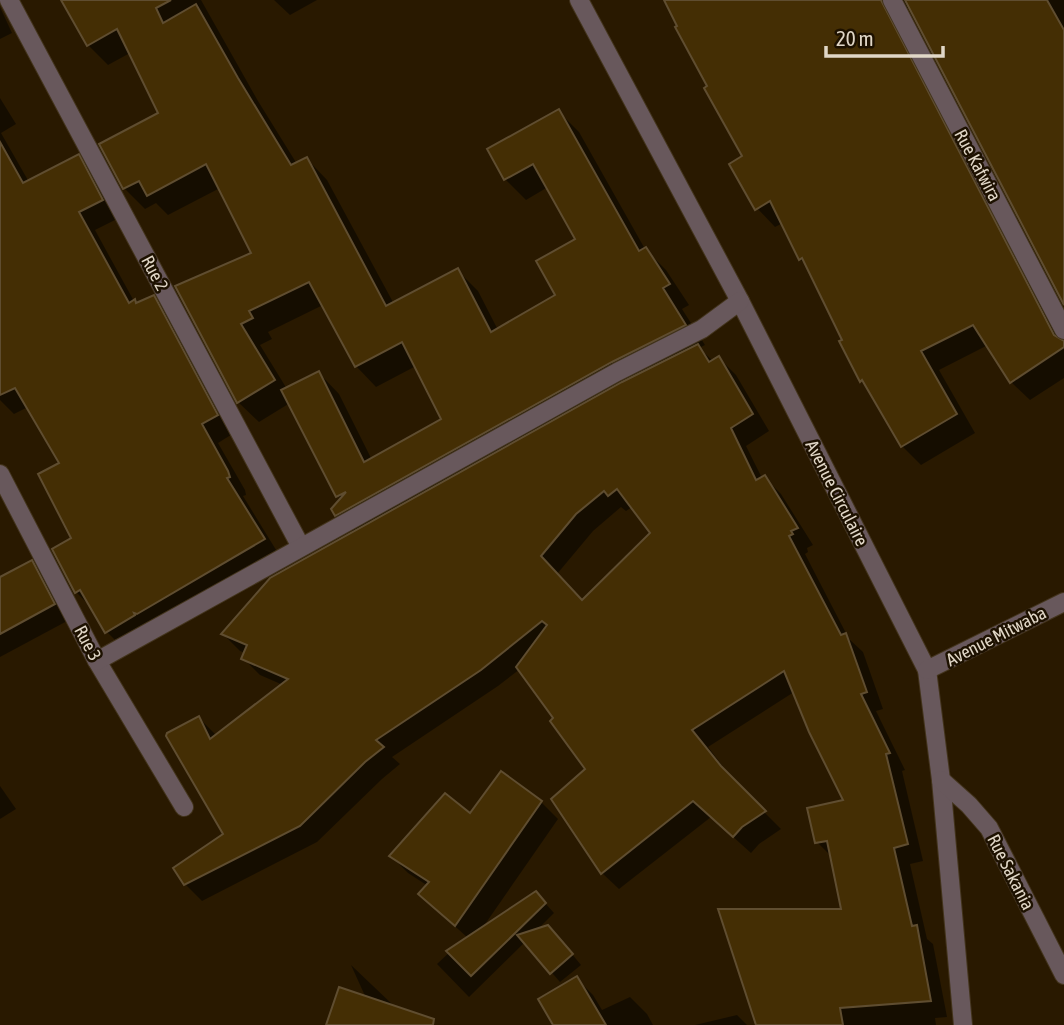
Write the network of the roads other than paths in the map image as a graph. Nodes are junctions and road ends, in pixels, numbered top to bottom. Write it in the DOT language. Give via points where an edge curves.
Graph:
graph roads {
  1 [pos="9,0"];
  2 [pos="579,0"];
  3 [pos="892,0"];
  4 [pos="740,301"];
  5 [pos="1064,330"];
  6 [pos="0,474"];
  7 [pos="301,547"];
  8 [pos="1064,602"];
  9 [pos="97,661"];
  10 [pos="927,670"];
  11 [pos="942,780"];
  12 [pos="184,807"];
  13 [pos="1064,975"];
  14 [pos="963,1025"];
  1 -- 7 [label="street, Rue 2"];
  2 -- 4 [label="street, Avenue Circulaire"];
  3 -- 5 [label="street, Rue Kafwira"];
  4 -- 7 [label="street" via="702,329"];
  4 -- 10 [label="street, Avenue Circulaire"];
  6 -- 9 [label="street, Rue 3"];
  7 -- 9 [label="street"];
  8 -- 10 [label="street, Avenue Mitwaba"];
  9 -- 12 [label="street, Rue 3"];
  10 -- 11 [label="street, Avenue Circulaire"];
  11 -- 13 [label="street, Rue Sakania" via="989,828"];
  11 -- 14 [label="street, Avenue Circulaire"];
}
